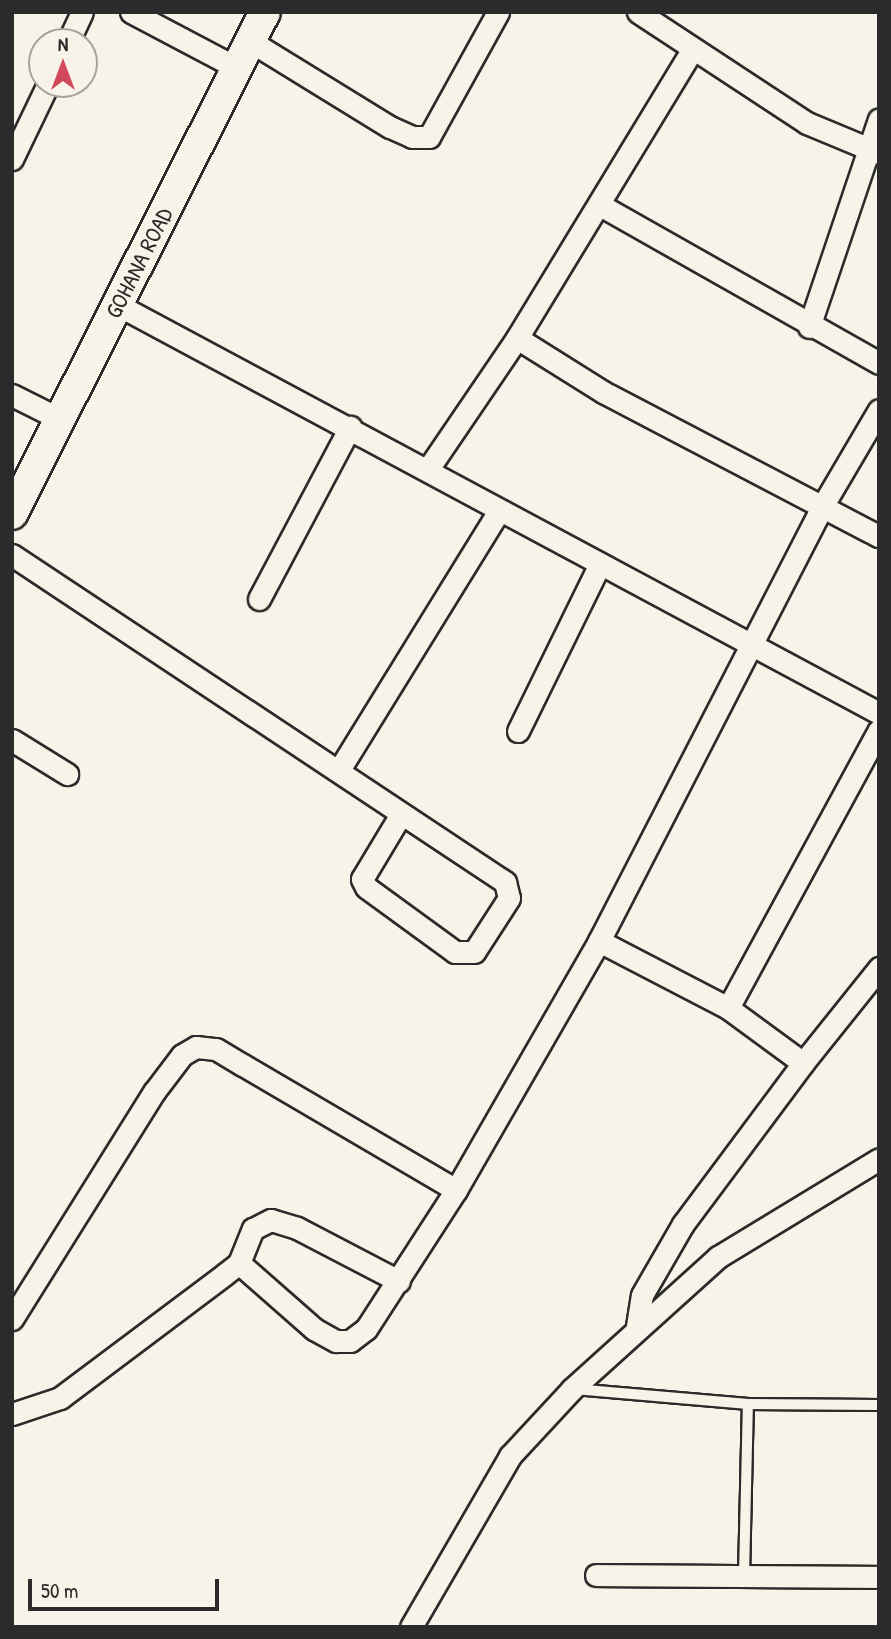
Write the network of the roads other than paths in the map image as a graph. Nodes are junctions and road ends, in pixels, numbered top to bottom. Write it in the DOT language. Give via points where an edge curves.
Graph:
graph roads {
  1 [pos="82,12"];
  2 [pos="131,12"];
  3 [pos="265,12"];
  4 [pos="498,12"];
  5 [pos="638,12"];
  6 [pos="75,28"];
  7 [pos="250,41"];
  8 [pos="693,48"];
  9 [pos="237,68"];
  10 [pos="41,98"];
  11 [pos="879,119"];
  12 [pos="874,152"];
  13 [pos="12,159"];
  14 [pos="600,205"];
  15 [pos="118,305"];
  16 [pos="808,327"];
  17 [pos="517,338"];
  18 [pos="879,363"];
  19 [pos="12,395"];
  20 [pos="879,410"];
  21 [pos="60,419"];
  22 [pos="350,428"];
  23 [pos="428,469"];
  24 [pos="823,505"];
  25 [pos="499,511"];
  26 [pos="12,514"];
  27 [pos="879,536"];
  28 [pos="12,555"];
  29 [pos="599,566"];
  30 [pos="259,599"];
  31 [pos="750,646"];
  32 [pos="879,713"];
  33 [pos="879,730"];
  34 [pos="518,731"];
  35 [pos="12,740"];
  36 [pos="339,770"];
  37 [pos="67,774"];
  38 [pos="401,814"];
  39 [pos="599,941"];
  40 [pos="879,968"];
  41 [pos="728,1008"];
  42 [pos="803,1063"];
  43 [pos="879,1159"];
  44 [pos="456,1190"];
  45 [pos="239,1263"];
  46 [pos="399,1281"];
  47 [pos="20,1292"];
  48 [pos="12,1319"];
  49 [pos="637,1326"];
  50 [pos="572,1389"];
  51 [pos="748,1404"];
  52 [pos="879,1405"];
  53 [pos="12,1414"];
  54 [pos="596,1575"];
  55 [pos="744,1576"];
  56 [pos="879,1577"];
  57 [pos="411,1627"];
  1 -- 6 [label="street"];
  2 -- 9 [label="street"];
  3 -- 7 [label="main road, GOHANA ROAD"];
  4 -- 7 [label="street" via="429,137 412,137 390,127"];
  5 -- 8 [label="street"];
  7 -- 9 [label="main road, GOHANA ROAD"];
  8 -- 12 [label="street" via="807,123"];
  8 -- 14 [label="street"];
  9 -- 15 [label="main road, GOHANA ROAD"];
  10 -- 13 [label="street"];
  11 -- 12 [label="street"];
  12 -- 16 [label="street"];
  14 -- 16 [label="street"];
  14 -- 17 [label="street"];
  15 -- 21 [label="main road, GOHANA ROAD"];
  15 -- 22 [label="street"];
  16 -- 18 [label="street"];
  17 -- 23 [label="street"];
  17 -- 24 [label="street" via="603,392"];
  19 -- 21 [label="street"];
  20 -- 24 [label="street"];
  21 -- 26 [label="main road, GOHANA ROAD"];
  22 -- 23 [label="street"];
  22 -- 30 [label="street"];
  23 -- 25 [label="street"];
  24 -- 27 [label="street"];
  24 -- 31 [label="street"];
  25 -- 29 [label="street"];
  25 -- 36 [label="street"];
  28 -- 36 [label="street"];
  29 -- 31 [label="street"];
  29 -- 34 [label="street"];
  31 -- 32 [label="street"];
  31 -- 39 [label="street"];
  33 -- 41 [label="street"];
  35 -- 37 [label="street"];
  36 -- 38 [label="street"];
  38 -- 38 [label="street" via="505,882 509,898 474,952 455,952 366,887 362,879"];
  39 -- 41 [label="street"];
  39 -- 44 [label="street"];
  40 -- 42 [label="street"];
  41 -- 42 [label="street"];
  42 -- 49 [label="street" via="683,1224 642,1295"];
  43 -- 49 [label="street" via="718,1257"];
  44 -- 46 [label="street"];
  44 -- 47 [label="street" via="216,1049 196,1047 182,1055 154,1092"];
  45 -- 46 [label="street" via="253,1229 271,1220 297,1227"];
  45 -- 46 [label="street" via="314,1329 336,1341 350,1341 366,1329"];
  45 -- 53 [label="street" via="60,1398"];
  47 -- 48 [label="street"];
  49 -- 50 [label="street"];
  50 -- 51 [label="lane"];
  50 -- 57 [label="street" via="510,1456"];
  51 -- 52 [label="lane"];
  51 -- 55 [label="lane"];
  54 -- 55 [label="street"];
  55 -- 56 [label="street"];
}
